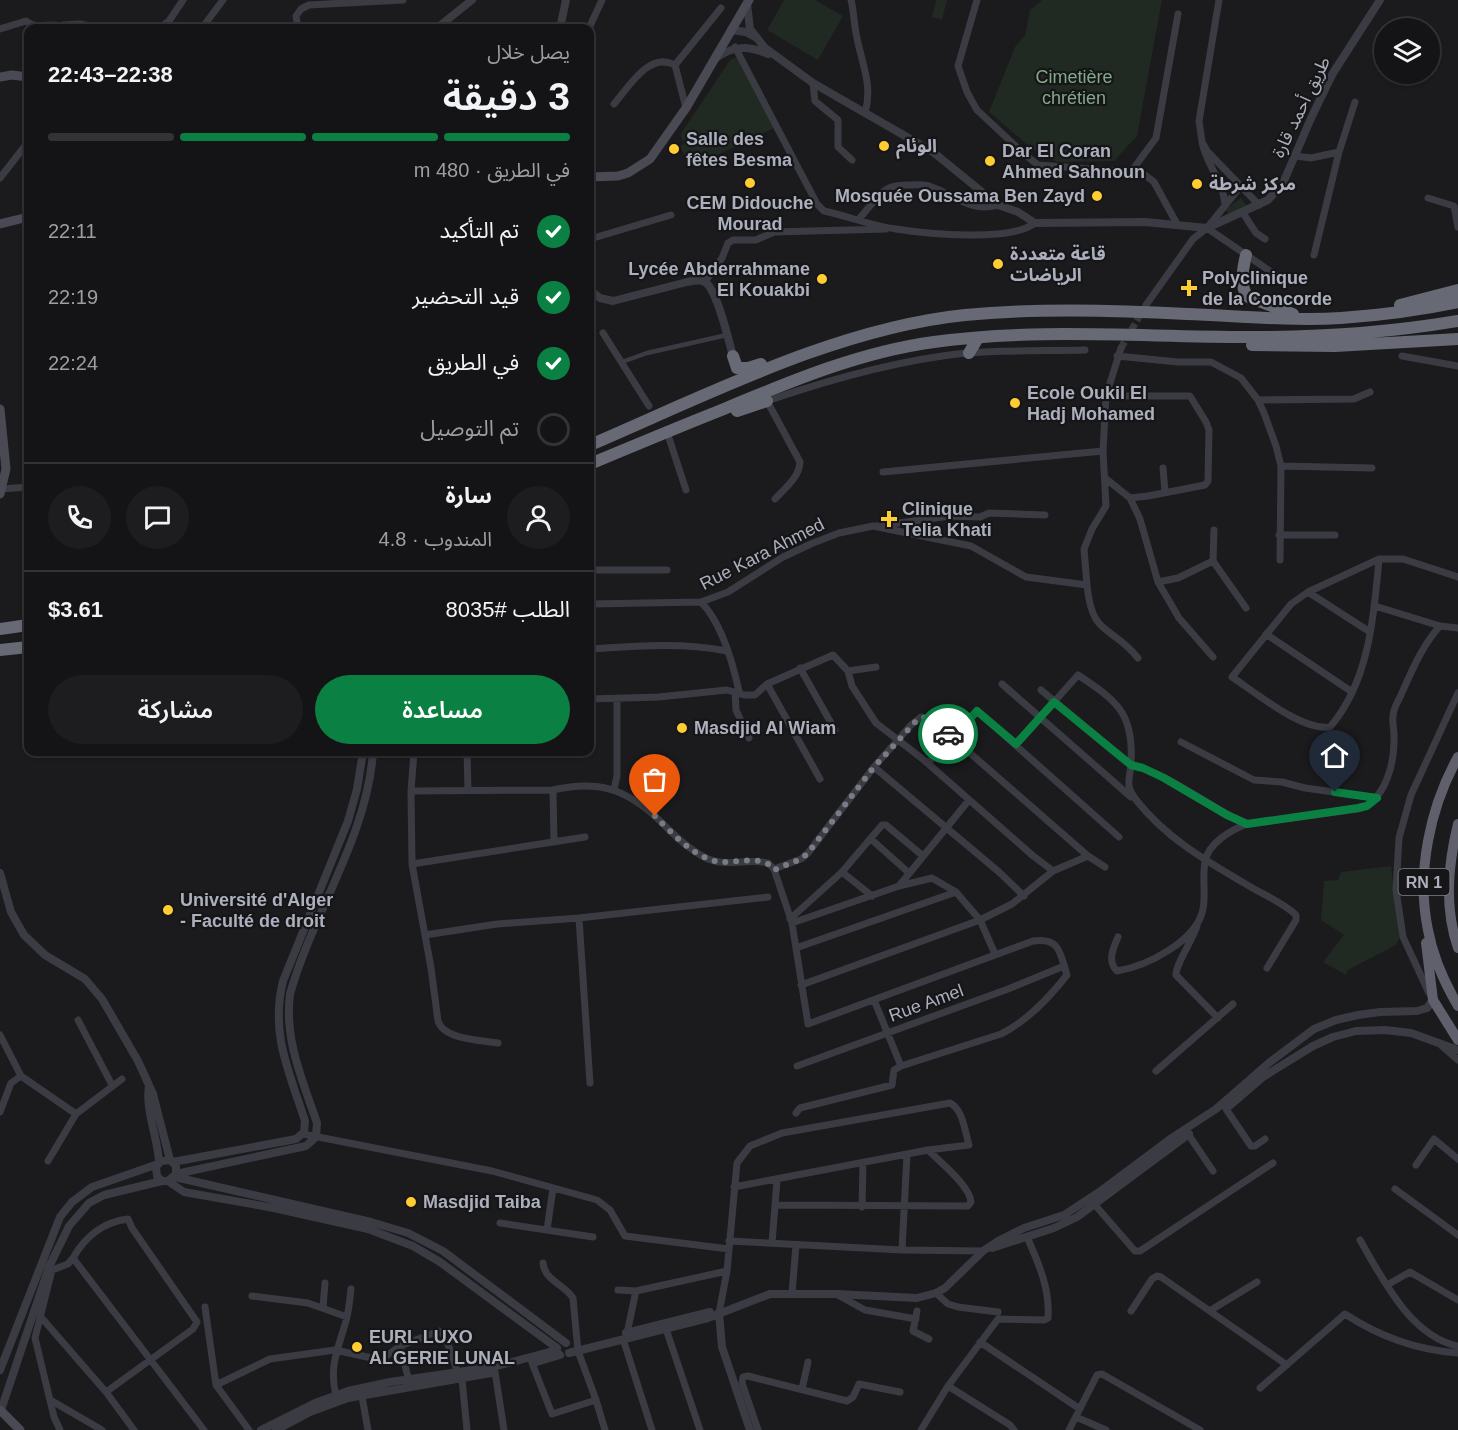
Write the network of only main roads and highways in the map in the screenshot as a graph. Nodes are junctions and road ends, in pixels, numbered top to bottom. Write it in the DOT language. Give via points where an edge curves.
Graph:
graph roads {
  1 [pos="748,2"];
  2 [pos="24,76"];
  3 [pos="0,77"];
  4 [pos="594,177"];
  5 [pos="24,218"];
  6 [pos="0,224"];
  7 [pos="1246,255"];
  8 [pos="1458,290"];
  9 [pos="1458,302"];
  10 [pos="1306,318"];
  11 [pos="1340,318"];
  12 [pos="1458,321"];
  13 [pos="1137,335"];
  14 [pos="978,338"];
  15 [pos="1458,339"];
  16 [pos="828,346"];
  17 [pos="969,353"];
  18 [pos="733,356"];
  19 [pos="767,402"];
  20 [pos="0,409"];
  21 [pos="670,431"];
  22 [pos="594,443"];
  23 [pos="594,462"];
  24 [pos="1,491"];
  25 [pos="24,626"];
  26 [pos="0,629"];
  27 [pos="24,647"];
  28 [pos="0,650"];
  29 [pos="1458,757"];
  30 [pos="1458,824"];
  31 [pos="1424,907"];
  32 [pos="1458,948"];
  33 [pos="1458,1006"];
  34 [pos="1458,1040"];
  35 [pos="0,1410"];
  36 [pos="20,1430"];
  1 -- 4 [label="main road" via="686,108 650,159 618,176"];
  2 -- 3 [label="main road"];
  5 -- 6 [label="main road"];
  7 -- 10 [label="highway" via="1244,293"];
  8 -- 11 [label="highway"];
  9 -- 11 [label="highway"];
  10 -- 11 [label="highway"];
  10 -- 16 [label="highway" via="1110,311 965,315 909,324"];
  12 -- 13 [label="highway" via="1315,336"];
  13 -- 14 [label="highway"];
  13 -- 15 [label="highway" via="1195,343 1288,346"];
  14 -- 17 [label="highway"];
  14 -- 21 [label="highway" via="893,348 851,360"];
  16 -- 18 [label="highway" via="801,348 741,370"];
  16 -- 22 [label="highway" via="651,412"];
  19 -- 21 [label="highway"];
  20 -- 24 [label="main road" via="6,469"];
  21 -- 23 [label="highway"];
  25 -- 26 [label="highway"];
  27 -- 28 [label="highway"];
  29 -- 31 [label="highway, RN 1" via="1441,793 1430,837 1424,871"];
  30 -- 32 [label="highway, RN 1" via="1448,897"];
  31 -- 33 [label="highway, RN 1" via="1434,955"];
  31 -- 34 [label="highway" via="1432,1000"];
  35 -- 36 [label="main road"];
}
